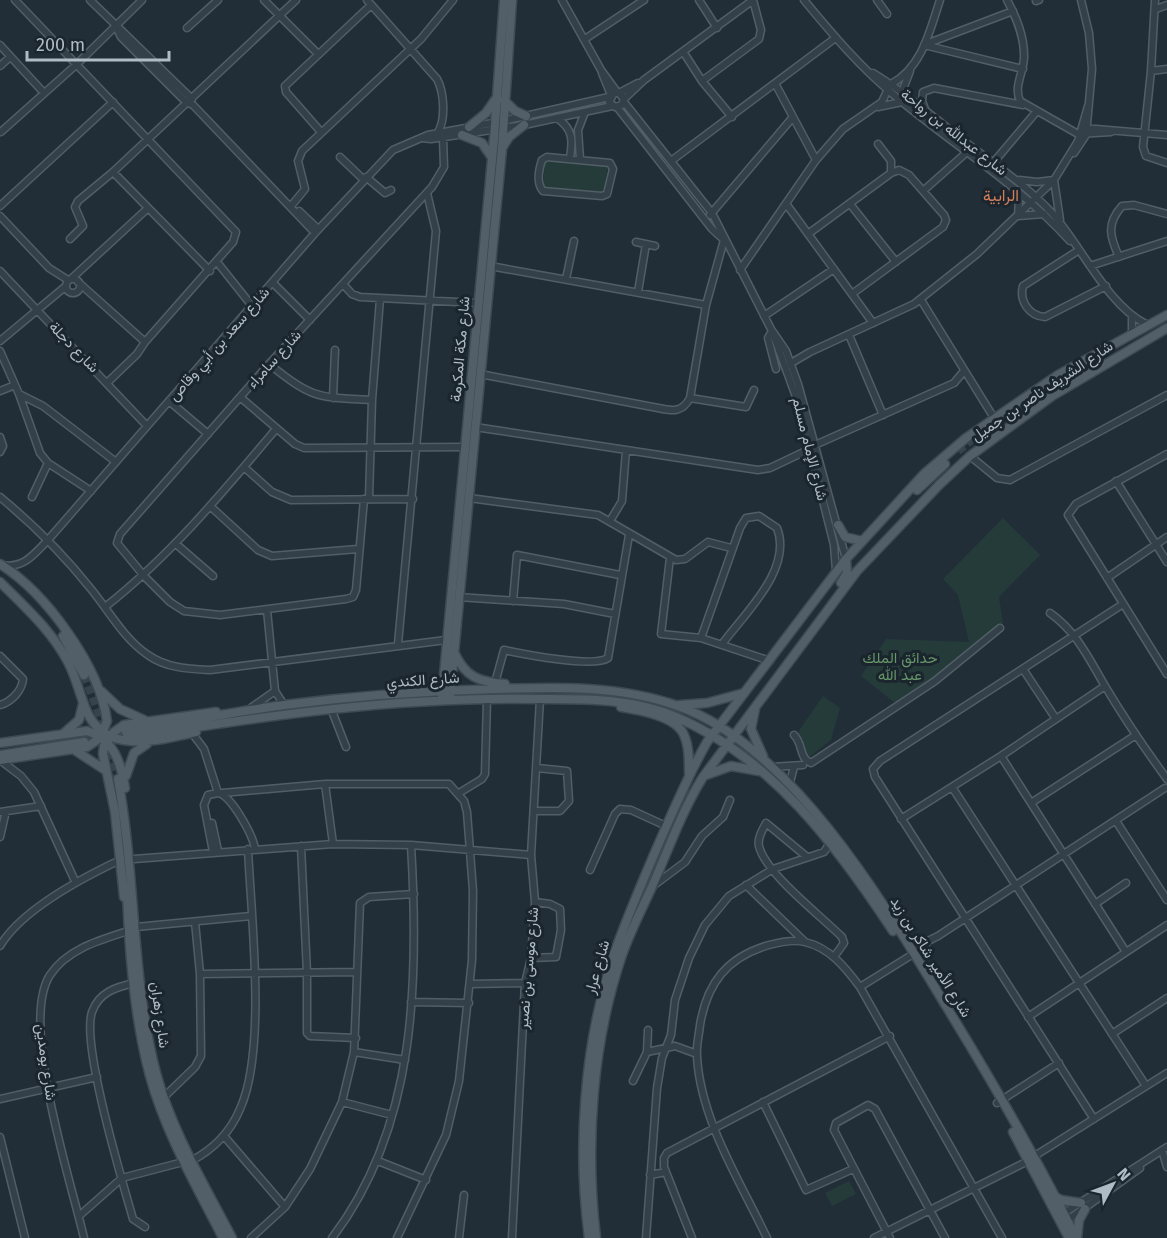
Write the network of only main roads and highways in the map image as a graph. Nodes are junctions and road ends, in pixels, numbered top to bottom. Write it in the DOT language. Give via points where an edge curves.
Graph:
graph roads {
  1 [pos="504,0"];
  2 [pos="512,0"];
  3 [pos="500,100"];
  4 [pos="498,126"];
  5 [pos="469,127"];
  6 [pos="462,135"];
  7 [pos="502,148"];
  8 [pos="491,156"];
  9 [pos="1167,315"];
  10 [pos="1167,328"];
  11 [pos="958,451"];
  12 [pos="894,508"];
  13 [pos="838,525"];
  14 [pos="862,541"];
  15 [pos="846,559"];
  16 [pos="1,566"];
  17 [pos="0,579"];
  18 [pos="837,597"];
  19 [pos="454,652"];
  20 [pos="95,683"];
  21 [pos="535,688"];
  22 [pos="744,693"];
  23 [pos="82,694"];
  24 [pos="446,695"];
  25 [pos="598,700"];
  26 [pos="677,705"];
  27 [pos="755,707"];
  28 [pos="285,709"];
  29 [pos="150,722"];
  30 [pos="719,724"];
  31 [pos="734,734"];
  32 [pos="63,735"];
  33 [pos="126,735"];
  34 [pos="712,735"];
  35 [pos="105,737"];
  36 [pos="158,739"];
  37 [pos="0,743"];
  38 [pos="726,744"];
  39 [pos="0,748"];
  40 [pos="76,751"];
  41 [pos="0,755"];
  42 [pos="0,760"];
  43 [pos="767,768"];
  44 [pos="105,770"];
  45 [pos="689,775"];
  46 [pos="703,777"];
  47 [pos="125,787"];
  48 [pos="135,916"];
  49 [pos="131,927"];
  50 [pos="911,954"];
  51 [pos="1030,1159"];
  52 [pos="187,1161"];
  53 [pos="1054,1196"];
  54 [pos="1062,1219"];
  55 [pos="223,1238"];
  56 [pos="231,1238"];
  57 [pos="589,1238"];
  58 [pos="596,1238"];
  59 [pos="1069,1238"];
  60 [pos="1076,1238"];
  1 -- 3 [label="main road, شارع مكة المكرمة"];
  2 -- 3 [label="main road, شارع مكة المكرمة"];
  3 -- 4 [label="main road, شارع مكة المكرمة"];
  3 -- 5 [label="main road"];
  3 -- 7 [label="main road" via="525,121"];
  4 -- 7 [label="main road, شارع مكة المكرمة"];
  4 -- 8 [label="main road, شارع مكة المكرمة"];
  6 -- 8 [label="main road" via="482,143"];
  7 -- 19 [label="main road, شارع مكة المكرمة"];
  8 -- 24 [label="main road, شارع مكة المكرمة" via="446,640"];
  9 -- 12 [label="main road, شارع الشريف ناصر بن جميل" via="1058,375 994,418 924,474"];
  10 -- 18 [label="main road, شارع الشريف ناصر بن جميل" via="1052,396 970,456 917,506"];
  11 -- 12 [label="main road, شارع الشريف ناصر بن جميل"];
  12 -- 14 [label="main road, شارع الشريف ناصر بن جميل"];
  13 -- 14 [label="main road" via="845,537"];
  14 -- 15 [label="main road, شارع الشريف ناصر بن جميل"];
  15 -- 18 [label="main road" via="848,573"];
  15 -- 22 [label="main road, شارع الشريف ناصر بن جميل"];
  16 -- 17 [label="main road" via="56,626 82,676 51,627"];
  16 -- 20 [label="main road" via="22,582 62,626"];
  17 -- 23 [label="main road" via="54,639"];
  18 -- 27 [label="main road, شارع الشريف ناصر بن جميل"];
  19 -- 21 [label="main road" via="468,675 481,681"];
  19 -- 24 [label="main road, شارع مكة المكرمة"];
  20 -- 29 [label="main road" via="120,709"];
  20 -- 35 [label="main road" via="106,713"];
  21 -- 24 [label="main road, شارع الكندي"];
  21 -- 26 [label="main road, شارع الكندي" via="608,690"];
  22 -- 26 [label="main road" via="707,703"];
  22 -- 30 [label="main road, شارع الشريف ناصر بن جميل"];
  23 -- 32 [label="main road" via="82,714"];
  23 -- 35 [label="main road" via="88,713"];
  24 -- 25 [label="main road, شارع الكندي"];
  24 -- 28 [label="main road, شارع الكندي"];
  24 -- 28 [label="main road, شارع الكندي" via="332,711"];
  25 -- 34 [label="main road, شارع الكندي" via="637,704"];
  25 -- 45 [label="main road" via="678,725 686,741"];
  26 -- 30 [label="main road, شارع الكندي"];
  27 -- 31 [label="main road, شارع الشريف ناصر بن جميل"];
  27 -- 43 [label="main road" via="751,729"];
  28 -- 29 [label="main road" via="252,707"];
  28 -- 33 [label="main road, شارع الكندي"];
  28 -- 36 [label="main road" via="256,722"];
  29 -- 35 [label="main road" via="124,725"];
  30 -- 31 [label="main road, شارع الأمير شاكر بن زيد"];
  30 -- 34 [label="main road, شارع عرار"];
  31 -- 38 [label="main road, شارع عرار"];
  31 -- 43 [label="main road, شارع الأمير شاكر بن زيد"];
  32 -- 35 [label="main road" via="87,731"];
  32 -- 37 [label="main road"];
  34 -- 38 [label="main road, شارع الأمير شاكر بن زيد"];
  34 -- 45 [label="main road, شارع عرار"];
  35 -- 36 [label="main road" via="140,742"];
  35 -- 40 [label="main road"];
  35 -- 44 [label="main road"];
  35 -- 47 [label="main road" via="118,756"];
  36 -- 47 [label="main road" via="134,753 126,769"];
  38 -- 43 [label="main road, شارع الأمير شاكر بن زيد"];
  38 -- 46 [label="main road, شارع عرار"];
  39 -- 41 [label="main road" via="84,740"];
  40 -- 42 [label="main road"];
  40 -- 44 [label="main road"];
  43 -- 46 [label="main road" via="731,765"];
  43 -- 50 [label="main road, شارع الأمير شاكر بن زيد" via="830,843"];
  43 -- 50 [label="main road, شارع الأمير شاكر بن زيد" via="789,786 847,852"];
  44 -- 49 [label="main road" via="115,812"];
  45 -- 57 [label="main road, شارع عرار" via="620,936 592,1040 585,1110"];
  46 -- 58 [label="main road, شارع عرار" via="622,954 595,1088 592,1165"];
  47 -- 48 [label="main road" via="134,859"];
  48 -- 49 [label="main road, شارع زهران"];
  48 -- 49 [label="main road, شارع زهران" via="116,780"];
  49 -- 52 [label="main road, شارع زهران" via="163,1098"];
  49 -- 52 [label="main road, شارع زهران" via="150,1077"];
  50 -- 51 [label="main road, شارع الأمير شاكر بن زيد"];
  51 -- 53 [label="main road, شارع الأمير شاكر بن زيد"];
  51 -- 54 [label="main road, شارع الأمير شاكر بن زيد"];
  52 -- 55 [label="main road, شارع زهران"];
  52 -- 56 [label="main road, شارع زهران"];
  53 -- 54 [label="main road, شارع الأمير شاكر بن زيد"];
  53 -- 60 [label="main road" via="1083,1206"];
  54 -- 59 [label="main road, شارع الأمير شاكر بن زيد"];
  54 -- 60 [label="main road, شارع الأمير شاكر بن زيد"];
}
